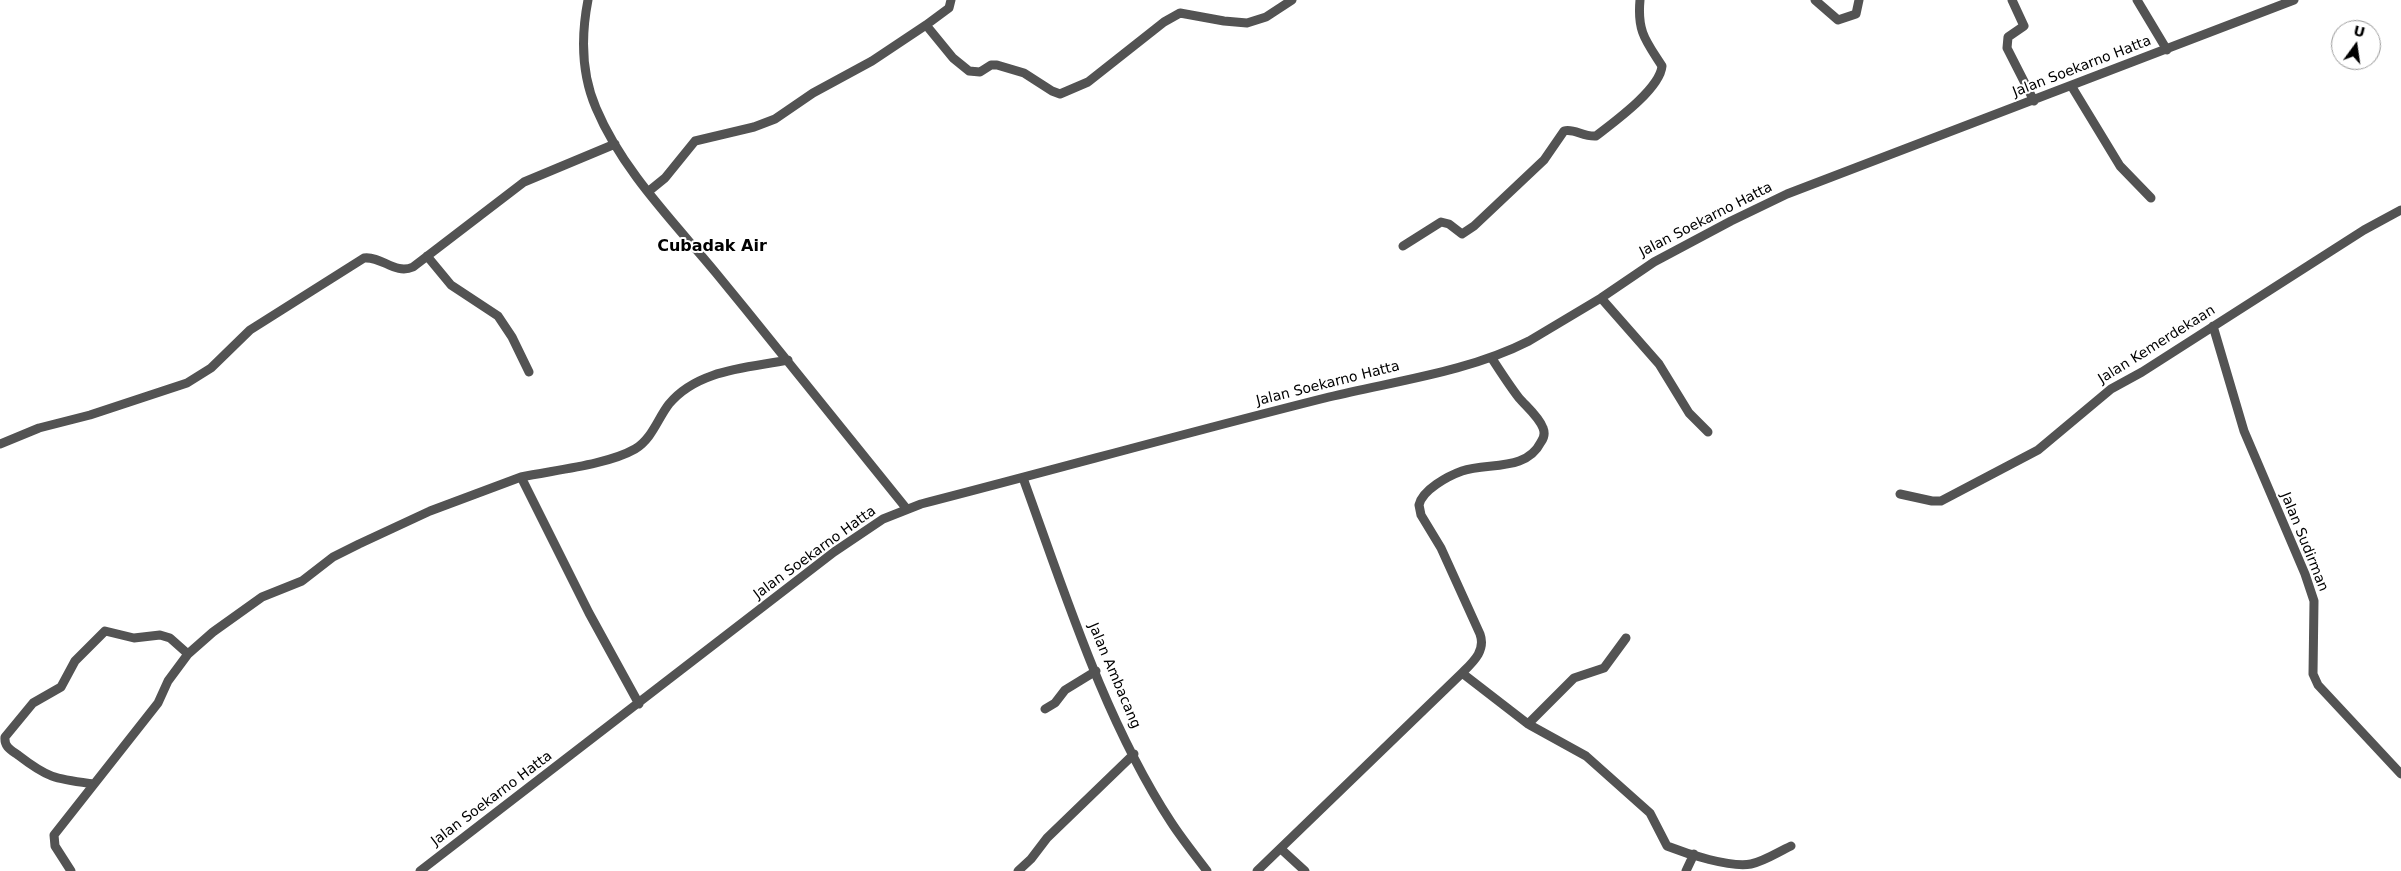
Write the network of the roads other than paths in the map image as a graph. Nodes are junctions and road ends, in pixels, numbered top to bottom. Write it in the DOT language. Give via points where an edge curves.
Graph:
graph roads {
  1 [pos="588,0"];
  2 [pos="951,0"];
  3 [pos="1292,0"];
  4 [pos="1640,0"];
  5 [pos="1815,0"];
  6 [pos="1859,0"];
  7 [pos="2012,0"];
  8 [pos="2137,0"];
  9 [pos="2294,0"];
  10 [pos="926,25"];
  11 [pos="2167,50"];
  12 [pos="2072,87"];
  13 [pos="2034,101"];
  14 [pos="615,144"];
  15 [pos="649,191"];
  16 [pos="2151,198"];
  17 [pos="2401,210"];
  18 [pos="1404,246"];
  19 [pos="427,256"];
  20 [pos="1601,298"];
  21 [pos="2213,326"];
  22 [pos="1491,357"];
  23 [pos="788,360"];
  24 [pos="528,372"];
  25 [pos="1708,432"];
  26 [pos="0,444"];
  27 [pos="521,476"];
  28 [pos="1023,478"];
  29 [pos="1900,494"];
  30 [pos="906,508"];
  31 [pos="1626,638"];
  32 [pos="188,654"];
  33 [pos="1096,671"];
  34 [pos="1462,673"];
  35 [pos="639,704"];
  36 [pos="1045,709"];
  37 [pos="1528,724"];
  38 [pos="1134,754"];
  39 [pos="2401,774"];
  40 [pos="94,784"];
  41 [pos="1791,846"];
  42 [pos="1281,849"];
  43 [pos="1694,854"];
  44 [pos="71,871"];
  45 [pos="420,871"];
  46 [pos="1018,871"];
  47 [pos="1207,871"];
  48 [pos="1257,871"];
  49 [pos="1305,871"];
  50 [pos="1686,871"];
  1 -- 14 [label="street" via="582,40 586,73 596,108"];
  2 -- 10 [label="street" via="949,8"];
  3 -- 10 [label="street" via="1266,17 1247,23 1180,13 1088,82 1060,94 1024,73 997,65 976,73 969,71"];
  4 -- 18 [label="street" via="1641,29 1649,50 1662,66 1655,83 1596,136 1588,137 1571,129 1564,131 1544,160 1462,234 1441,222"];
  5 -- 6 [label="street" via="1838,20 1856,14"];
  7 -- 13 [label="street" via="2024,26 2008,37 2007,48"];
  8 -- 11 [label="street"];
  9 -- 11 [label="street, Jalan Soekarno Hatta"];
  10 -- 15 [label="street" via="774,119 695,141 665,178"];
  11 -- 12 [label="street, Jalan Soekarno Hatta"];
  12 -- 13 [label="street, Jalan Soekarno Hatta"];
  12 -- 16 [label="street" via="2120,166"];
  13 -- 20 [label="street, Jalan Soekarno Hatta" via="1787,194 1676,249"];
  14 -- 15 [label="street"];
  14 -- 19 [label="street" via="524,182"];
  15 -- 23 [label="street"];
  17 -- 21 [label="street, Jalan Kemerdekaan"];
  19 -- 24 [label="street" via="452,285 498,316"];
  19 -- 26 [label="street" via="408,270 374,258 364,258 250,330 211,368 187,383 39,428"];
  20 -- 22 [label="street, Jalan Soekarno Hatta" via="1529,341"];
  20 -- 25 [label="street" via="1659,364 1689,413"];
  21 -- 29 [label="street, Jalan Kemerdekaan" via="2111,389 2038,450 1941,501"];
  21 -- 39 [label="street, Jalan Sudirman" via="2244,431 2314,601 2313,674 2318,685"];
  22 -- 28 [label="street, Jalan Soekarno Hatta"];
  22 -- 34 [label="street" via="1544,429 1544,438 1532,454 1517,462 1462,471 1420,499 1421,515 1445,557 1483,640 1481,651"];
  23 -- 27 [label="street" via="695,382 663,411 643,443 627,453 598,462"];
  23 -- 30 [label="street"];
  27 -- 32 [label="street" via="430,510 333,557 302,580 252,604"];
  27 -- 35 [label="street" via="589,613"];
  28 -- 30 [label="street, Jalan Soekarno Hatta"];
  28 -- 33 [label="street, Jalan Ambacang"];
  30 -- 35 [label="street, Jalan Soekarno Hatta" via="883,519 834,552"];
  31 -- 37 [label="street" via="1604,668 1574,678"];
  32 -- 40 [label="street" via="168,681 158,703"];
  32 -- 40 [label="street" via="170,638 160,635 134,638 105,631 75,661 61,687 33,703 5,737 8,748 39,772 56,779"];
  33 -- 36 [label="street" via="1065,690 1055,703"];
  33 -- 38 [label="street, Jalan Ambacang"];
  34 -- 37 [label="street"];
  34 -- 42 [label="street"];
  35 -- 45 [label="street, Jalan Soekarno Hatta"];
  37 -- 43 [label="street" via="1581,753 1643,805 1667,846"];
  38 -- 46 [label="street"];
  38 -- 47 [label="street, Jalan Ambacang" via="1171,823"];
  40 -- 44 [label="street" via="54,835 56,846"];
  41 -- 43 [label="street" via="1746,864 1727,863"];
  42 -- 48 [label="street"];
  42 -- 49 [label="street"];
  43 -- 50 [label="street"];
}
